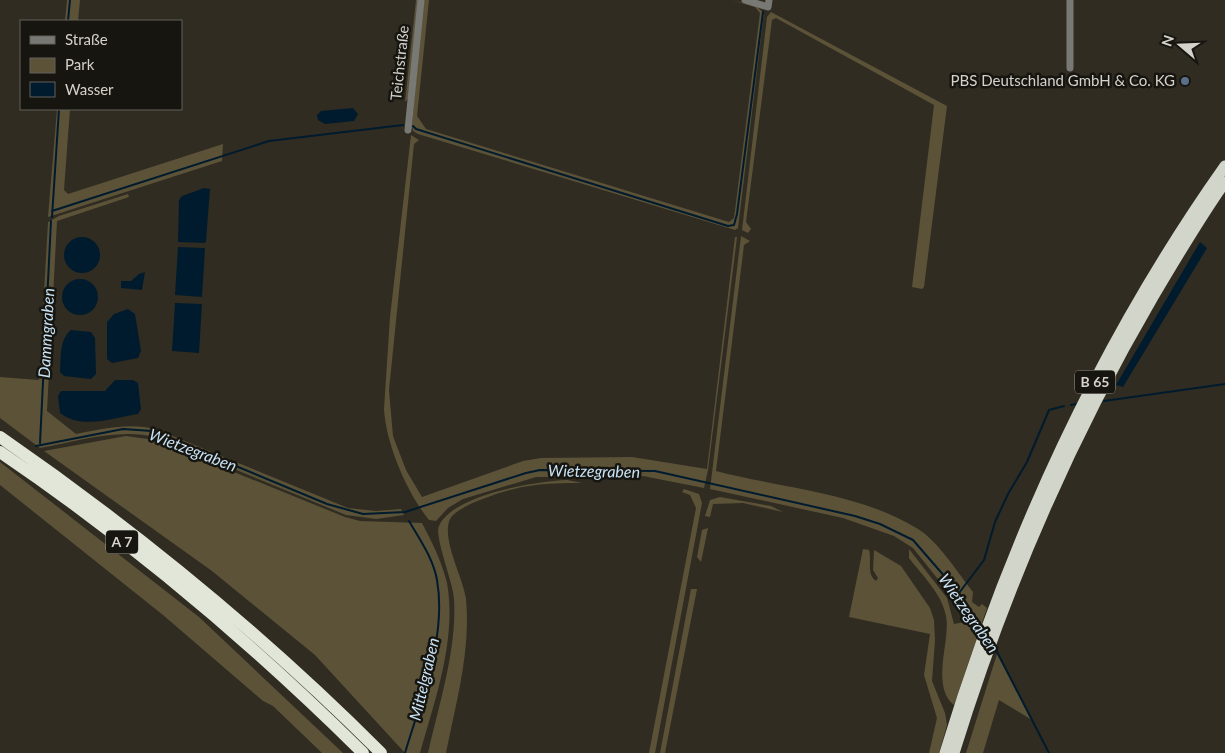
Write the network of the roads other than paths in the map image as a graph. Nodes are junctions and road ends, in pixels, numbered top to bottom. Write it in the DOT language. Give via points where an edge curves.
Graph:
graph roads {
  1 [pos="421,0"];
  2 [pos="745,0"];
  3 [pos="1070,0"];
  4 [pos="768,3"];
  5 [pos="1070,68"];
  6 [pos="408,130"];
  7 [pos="1225,166"];
  8 [pos="1225,182"];
  9 [pos="0,437"];
  10 [pos="0,452"];
  11 [pos="995,615"];
  12 [pos="984,646"];
  13 [pos="363,753"];
  14 [pos="381,753"];
  15 [pos="944,753"];
  16 [pos="954,753"];
  1 -- 6 [label="street, Teichstraße"];
  2 -- 4 [label="street"];
  3 -- 5 [label="street"];
  7 -- 11 [label="highway, B 65" via="1128,320 1091,390 1027,524"];
  8 -- 11 [label="highway, B 65" via="1182,249 1098,397"];
  9 -- 14 [label="highway, A 7" via="96,506 213,599 287,663"];
  10 -- 13 [label="highway, A 7" via="77,507 187,594 281,674"];
  11 -- 12 [label="highway, B 65"];
  12 -- 15 [label="highway, B 65"];
  12 -- 16 [label="highway, B 65"];
}
